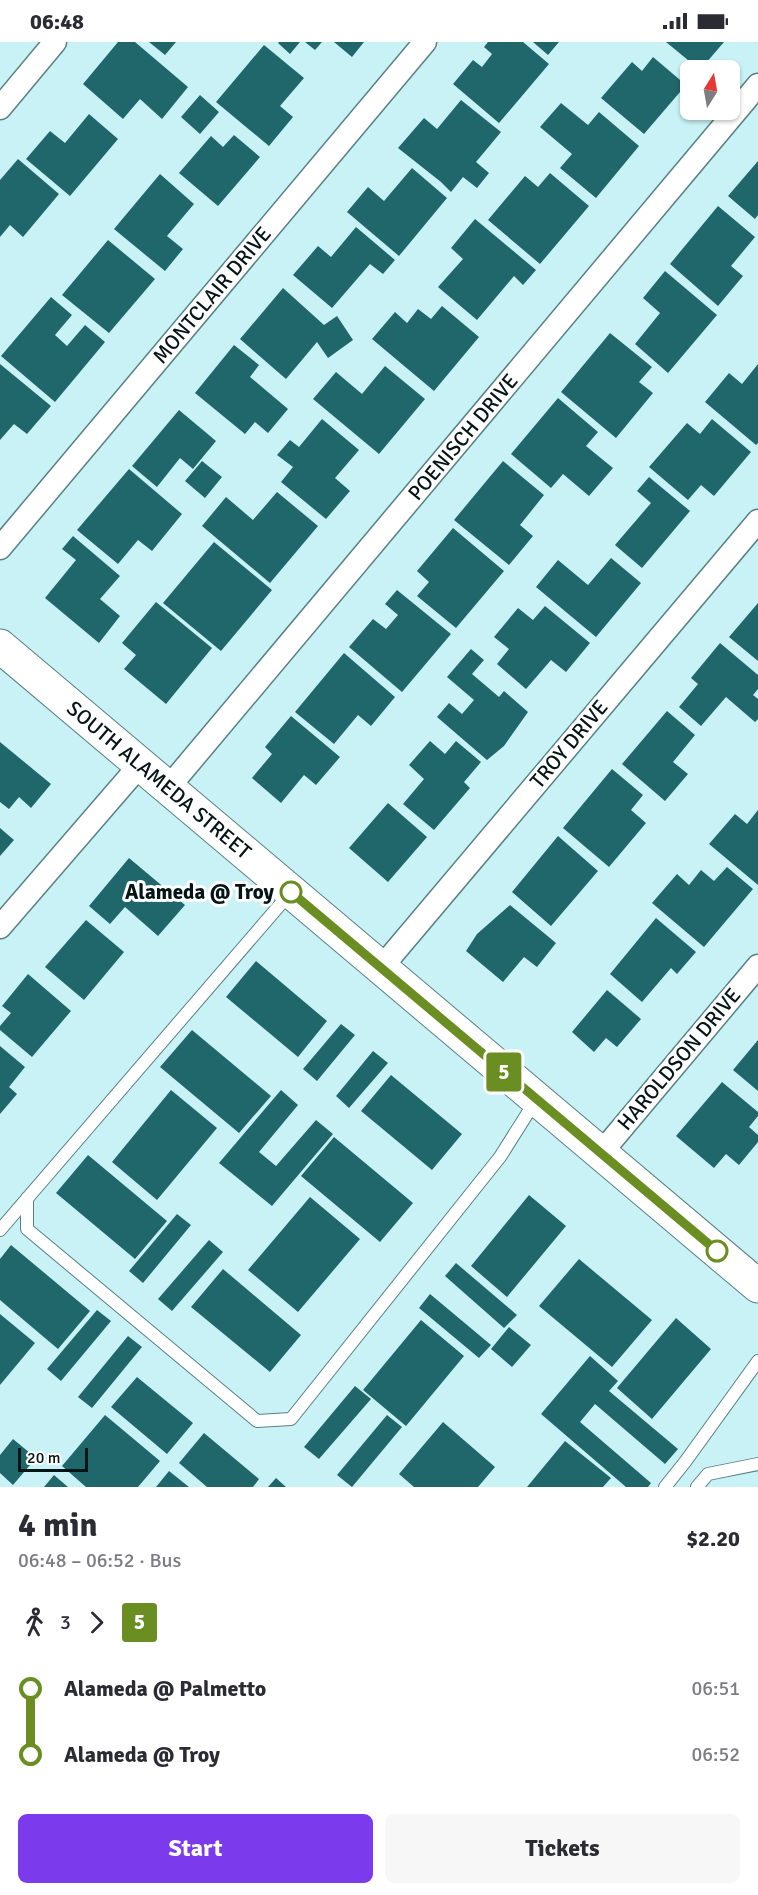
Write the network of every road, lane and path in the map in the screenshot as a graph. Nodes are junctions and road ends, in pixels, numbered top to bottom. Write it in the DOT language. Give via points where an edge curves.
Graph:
graph roads {
  1 [pos="56,42"];
  2 [pos="424,42"];
  3 [pos="758,85"];
  4 [pos="0,108"];
  5 [pos="758,521"];
  6 [pos="0,548"];
  7 [pos="0,646"];
  8 [pos="140,765"];
  9 [pos="168,788"];
  10 [pos="291,892"];
  11 [pos="0,927"];
  12 [pos="758,966"];
  13 [pos="381,968"];
  14 [pos="537,1099"];
  15 [pos="600,1153"];
  16 [pos="27,1198"];
  17 [pos="0,1230"];
  18 [pos="758,1286"];
  19 [pos="758,1361"];
  20 [pos="758,1464"];
  21 [pos="665,1487"];
  22 [pos="698,1487"];
  1 -- 4 [label="street"];
  2 -- 6 [label="street, MONTCLAIR DRIVE"];
  3 -- 9 [label="street, POENISCH DRIVE"];
  5 -- 13 [label="street, TROY DRIVE"];
  7 -- 8 [label="main road, SOUTH ALAMEDA STREET"];
  8 -- 9 [label="main road, SOUTH ALAMEDA STREET"];
  8 -- 11 [label="street"];
  9 -- 10 [label="main road, SOUTH ALAMEDA STREET"];
  10 -- 13 [label="main road, SOUTH ALAMEDA STREET"];
  10 -- 16 [label="lane"];
  12 -- 15 [label="street, HAROLDSON DRIVE"];
  13 -- 14 [label="main road, SOUTH ALAMEDA STREET"];
  14 -- 15 [label="main road, SOUTH ALAMEDA STREET"];
  14 -- 16 [label="lane" via="500,1157 291,1419 257,1421 36,1237 27,1229"];
  15 -- 18 [label="main road, SOUTH ALAMEDA STREET"];
  16 -- 17 [label="lane"];
  19 -- 21 [label="lane"];
  20 -- 22 [label="lane" via="708,1474"];
}
